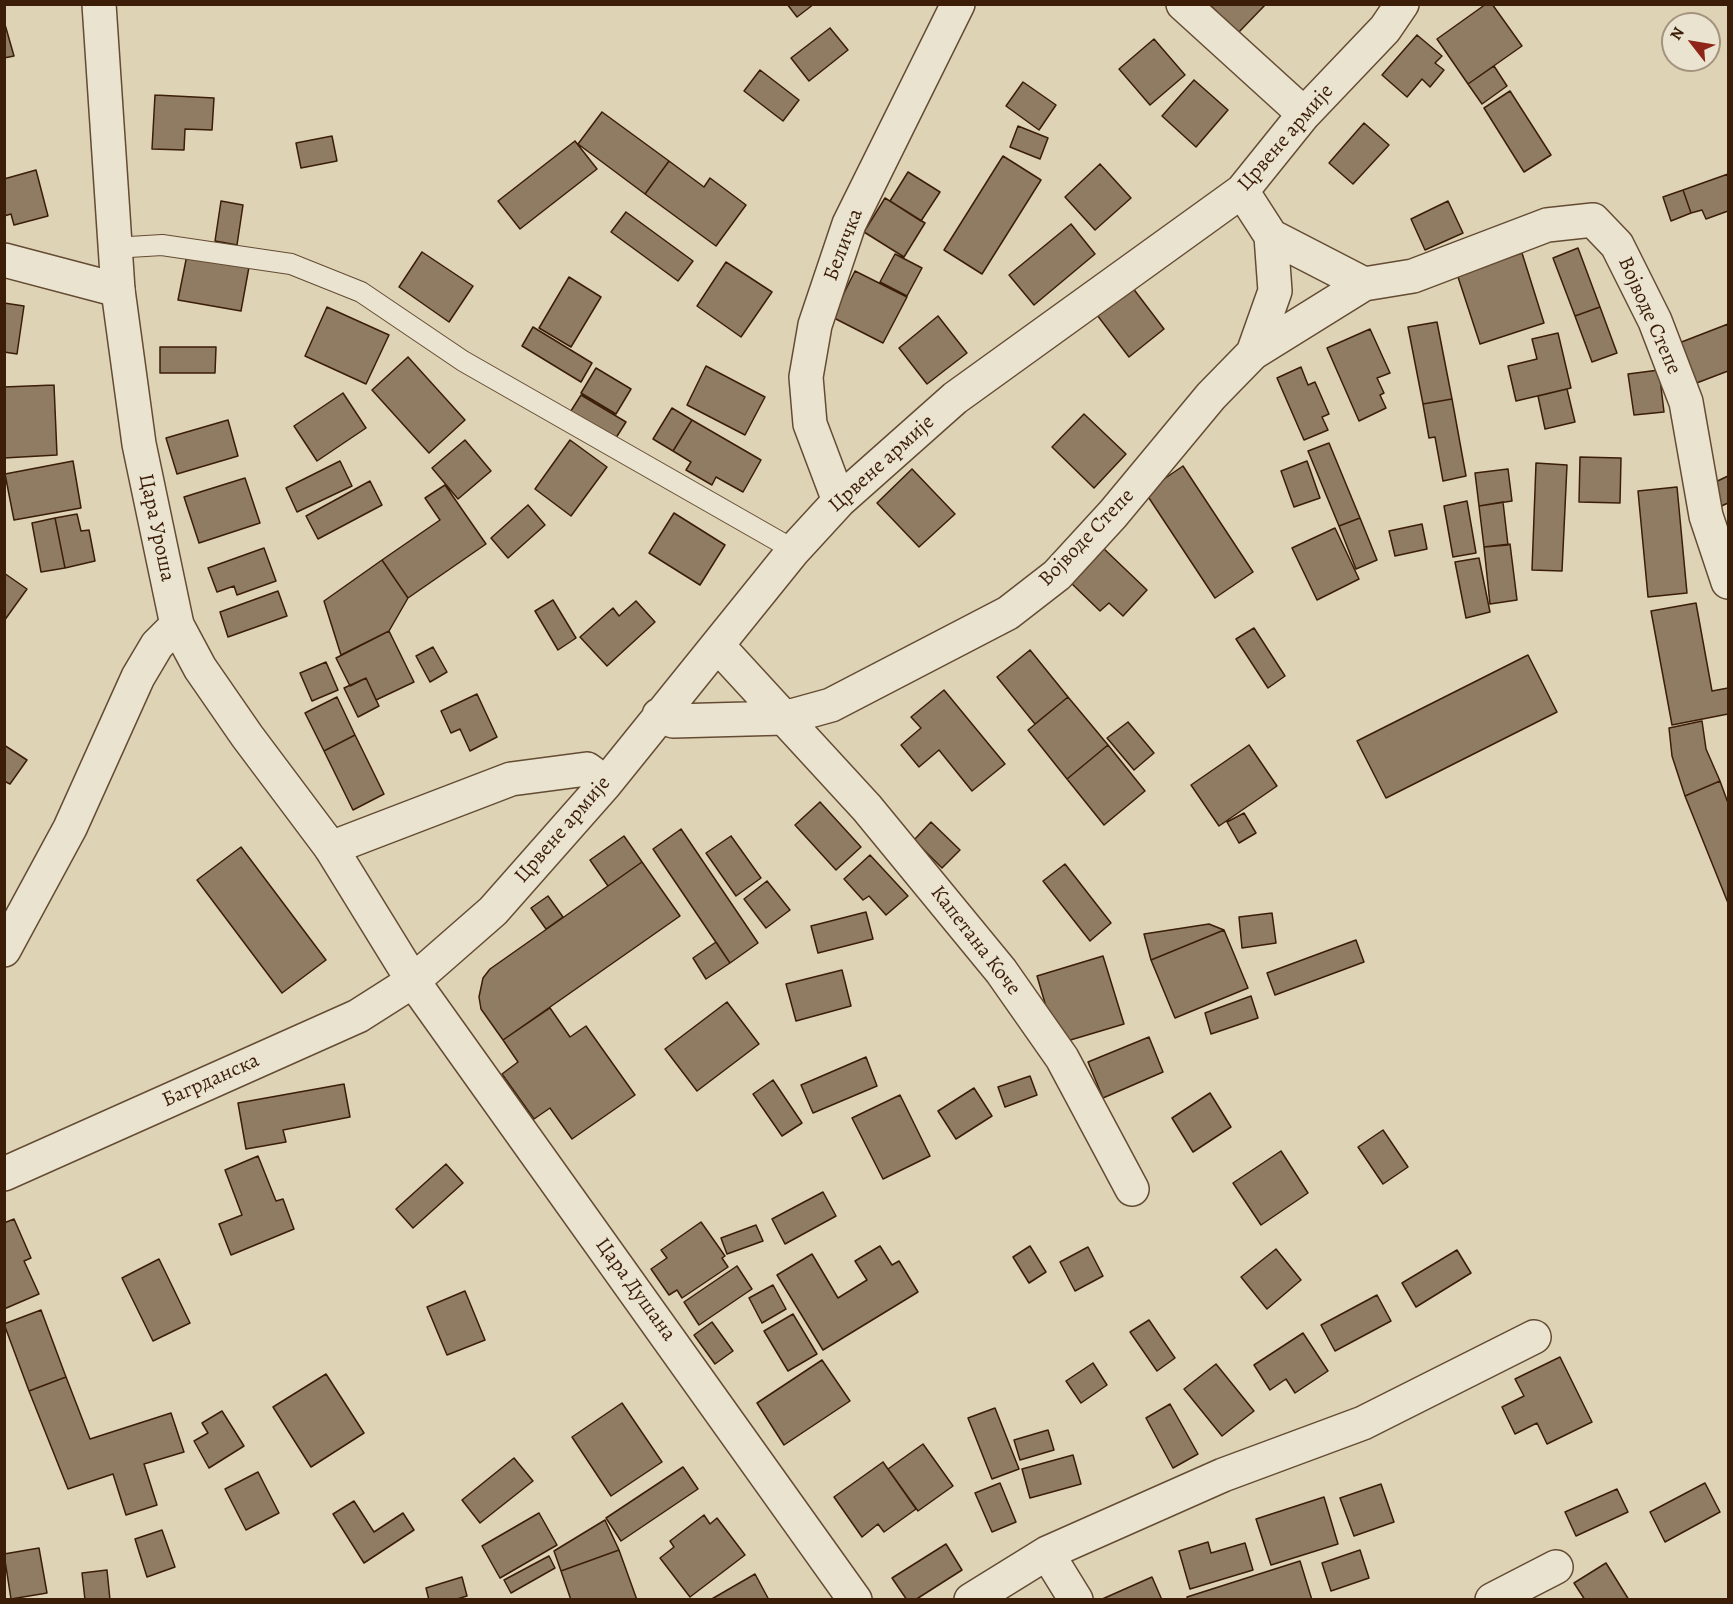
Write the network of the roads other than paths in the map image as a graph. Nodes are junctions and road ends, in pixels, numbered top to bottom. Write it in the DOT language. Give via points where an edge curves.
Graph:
graph roads {
  1 [pos="99,4"];
  2 [pos="958,4"];
  3 [pos="1183,4"];
  4 [pos="1402,4"];
  5 [pos="1304,114"];
  6 [pos="1242,191"];
  7 [pos="1271,236"];
  8 [pos="113,248"];
  9 [pos="4,260"];
  10 [pos="1364,284"];
  11 [pos="118,290"];
  12 [pos="1253,353"];
  13 [pos="838,501"];
  14 [pos="794,550"];
  15 [pos="1728,582"];
  16 [pos="177,625"];
  17 [pos="718,646"];
  18 [pos="659,714"];
  19 [pos="784,718"];
  20 [pos="606,783"];
  21 [pos="331,848"];
  22 [pos="4,950"];
  23 [pos="413,981"];
  24 [pos="4,1174"];
  25 [pos="1132,1189"];
  26 [pos="1534,1337"];
  27 [pos="1047,1553"];
  28 [pos="1556,1567"];
  29 [pos="855,1599"];
  30 [pos="970,1599"];
  31 [pos="1076,1599"];
  32 [pos="1492,1599"];
  1 -- 8 [label="street, Цара Уроша"];
  2 -- 13 [label="street, Беличка" via="849,224 815,325 806,377 810,424"];
  3 -- 5 [label="street"];
  4 -- 5 [label="street, Црвене армије" via="1385,29"];
  5 -- 6 [label="street, Црвене армије"];
  6 -- 7 [label="street, Војводе Степе"];
  6 -- 13 [label="street, Црвене армије" via="955,398"];
  7 -- 10 [label="street, Војводе Степе"];
  7 -- 12 [label="street, Војводе Степе" via="1275,291"];
  8 -- 11 [label="street, Цара Уроша"];
  8 -- 14 [label="lane" via="162,245 291,264 361,292 463,361"];
  9 -- 11 [label="street"];
  10 -- 12 [label="street, Војводе Степе"];
  10 -- 15 [label="street, Војводе Степе" via="1413,276 1547,225 1593,220 1617,245 1655,321 1682,392 1706,516"];
  11 -- 16 [label="street, Цара Уроша" via="139,444"];
  12 -- 19 [label="street, Војводе Степе" via="1211,396 1057,575 1008,613 924,657 831,705"];
  13 -- 14 [label="street, Црвене армије"];
  14 -- 17 [label="street, Црвене армије"];
  16 -- 21 [label="street, Цара Уроша" via="200,668"];
  16 -- 22 [label="street" via="157,645 138,677 69,828"];
  17 -- 18 [label="street, Црвене армије"];
  17 -- 19 [label="street, Капетана Коче"];
  18 -- 19 [label="street" via="673,721"];
  18 -- 20 [label="street, Црвене армије"];
  19 -- 25 [label="street, Капетана Коче" via="867,808 1001,971 1062,1058"];
  20 -- 21 [label="street" via="587,770 511,779"];
  20 -- 23 [label="street, Црвене армије" via="493,911"];
  21 -- 23 [label="street, Цара Уроша"];
  23 -- 24 [label="street, Багрданска" via="358,1016"];
  23 -- 29 [label="street, Цара Душана"];
  26 -- 27 [label="street" via="1364,1423 1223,1475"];
  27 -- 30 [label="street"];
  27 -- 31 [label="street"];
  28 -- 32 [label="street"];
}
